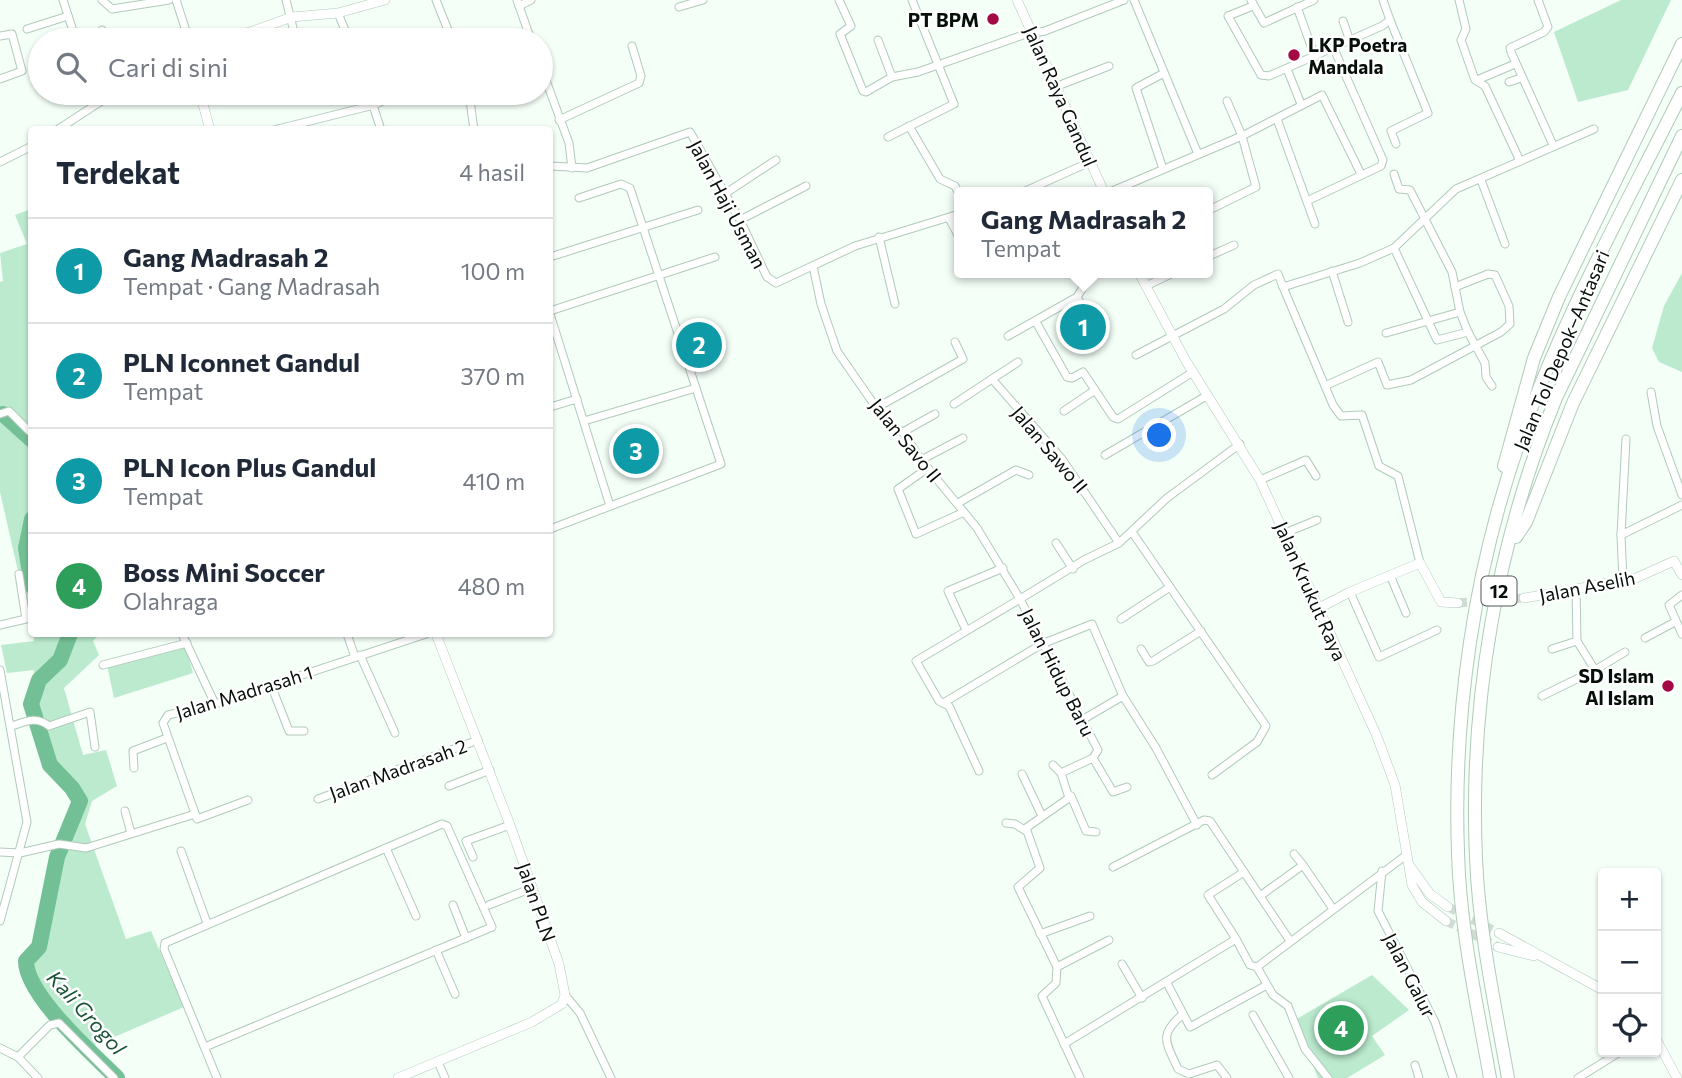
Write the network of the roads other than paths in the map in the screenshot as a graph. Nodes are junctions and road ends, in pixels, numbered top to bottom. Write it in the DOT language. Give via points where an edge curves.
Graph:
graph roads {
  1 [pos="63,0"];
  2 [pos="102,0"];
  3 [pos="169,0"];
  4 [pos="176,0"];
  5 [pos="286,0"];
  6 [pos="385,0"];
  7 [pos="436,0"];
  8 [pos="531,0"];
  9 [pos="703,0"];
  10 [pos="839,0"];
  11 [pos="913,0"];
  12 [pos="1017,0"];
  13 [pos="1124,0"];
  14 [pos="1134,0"];
  15 [pos="1314,0"];
  16 [pos="1383,0"];
  17 [pos="1459,0"];
  18 [pos="1538,0"];
  19 [pos="518,3"];
  20 [pos="1252,3"];
  21 [pos="359,4"];
  22 [pos="679,7"];
  23 [pos="1297,7"];
  24 [pos="338,12"];
  25 [pos="68,16"];
  26 [pos="1228,16"];
  27 [pos="292,17"];
  28 [pos="1218,19"];
  29 [pos="1390,20"];
  30 [pos="1343,21"];
  31 [pos="30,28"];
  32 [pos="72,28"];
  33 [pos="185,28"];
  34 [pos="261,28"];
  35 [pos="294,28"];
  36 [pos="344,28"];
  37 [pos="447,28"];
  38 [pos="527,28"];
  39 [pos="1034,32"];
  40 [pos="0,36"];
  41 [pos="878,40"];
  42 [pos="1350,41"];
  43 [pos="1682,44"];
  44 [pos="632,47"];
  45 [pos="1334,49"];
  46 [pos="1315,57"];
  47 [pos="1515,64"];
  48 [pos="939,65"];
  49 [pos="1109,66"];
  50 [pos="1287,69"];
  51 [pos="1164,72"];
  52 [pos="892,77"];
  53 [pos="1521,78"];
  54 [pos="0,79"];
  55 [pos="1475,80"];
  56 [pos="1509,82"];
  57 [pos="1055,88"];
  58 [pos="1682,93"];
  59 [pos="553,102"];
  60 [pos="1227,102"];
  61 [pos="1301,104"];
  62 [pos="90,105"];
  63 [pos="203,105"];
  64 [pos="374,105"];
  65 [pos="471,105"];
  66 [pos="1277,119"];
  67 [pos="559,120"];
  68 [pos="62,126"];
  69 [pos="209,126"];
  70 [pos="290,126"];
  71 [pos="380,126"];
  72 [pos="473,126"];
  73 [pos="909,126"];
  74 [pos="1594,129"];
  75 [pos="1242,136"];
  76 [pos="1682,136"];
  77 [pos="888,137"];
  78 [pos="1396,144"];
  79 [pos="1553,145"];
  80 [pos="28,148"];
  81 [pos="1198,154"];
  82 [pos="776,160"];
  83 [pos="1520,161"];
  84 [pos="0,162"];
  85 [pos="1090,162"];
  86 [pos="553,166"];
  87 [pos="572,168"];
  88 [pos="1163,169"];
  89 [pos="1361,174"];
  90 [pos="1394,174"];
  91 [pos="1481,180"];
  92 [pos="1682,180"];
  93 [pos="806,186"];
  94 [pos="956,187"];
  95 [pos="1034,187"];
  96 [pos="1102,187"];
  97 [pos="1122,187"];
  98 [pos="726,193"];
  99 [pos="579,198"];
  100 [pos="1307,201"];
  101 [pos="1213,208"];
  102 [pos="698,210"];
  103 [pos="954,216"];
  104 [pos="948,218"];
  105 [pos="1425,218"];
  106 [pos="740,220"];
  107 [pos="1315,224"];
  108 [pos="645,228"];
  109 [pos="954,228"];
  110 [pos="879,237"];
  111 [pos="1504,244"];
  112 [pos="1234,245"];
  113 [pos="1394,247"];
  114 [pos="1213,254"];
  115 [pos="553,256"];
  116 [pos="715,257"];
  117 [pos="813,265"];
  118 [pos="1332,271"];
  119 [pos="660,276"];
  120 [pos="1089,278"];
  121 [pos="1142,278"];
  122 [pos="1163,278"];
  123 [pos="1146,286"];
  124 [pos="1283,287"];
  125 [pos="1455,287"];
  126 [pos="1077,297"];
  127 [pos="895,304"];
  128 [pos="553,312"];
  129 [pos="1460,312"];
  130 [pos="1427,319"];
  131 [pos="1348,321"];
  132 [pos="553,322"];
  133 [pos="1035,323"];
  134 [pos="1468,332"];
  135 [pos="1386,333"];
  136 [pos="1008,335"];
  137 [pos="1171,335"];
  138 [pos="1098,337"];
  139 [pos="955,342"];
  140 [pos="1474,346"];
  141 [pos="1136,355"];
  142 [pos="1018,362"];
  143 [pos="1193,372"];
  144 [pos="992,379"];
  145 [pos="1326,385"];
  146 [pos="1492,386"];
  147 [pos="696,388"];
  148 [pos="1095,390"];
  149 [pos="1651,392"];
  150 [pos="1208,395"];
  151 [pos="577,398"];
  152 [pos="954,404"];
  153 [pos="553,406"];
  154 [pos="878,407"];
  155 [pos="1064,411"];
  156 [pos="0,414"];
  157 [pos="935,414"];
  158 [pos="584,421"];
  159 [pos="28,430"];
  160 [pos="903,432"];
  161 [pos="963,438"];
  162 [pos="1626,439"];
  163 [pos="1240,444"];
  164 [pos="1105,455"];
  165 [pos="921,460"];
  166 [pos="928,468"];
  167 [pos="1030,475"];
  168 [pos="1316,476"];
  169 [pos="1260,480"];
  170 [pos="1682,495"];
  171 [pos="958,503"];
  172 [pos="1682,505"];
  173 [pos="610,506"];
  174 [pos="964,512"];
  175 [pos="1317,520"];
  176 [pos="1494,525"];
  177 [pos="553,528"];
  178 [pos="1132,532"];
  179 [pos="1285,533"];
  180 [pos="1621,536"];
  181 [pos="1056,543"];
  182 [pos="1119,543"];
  183 [pos="1507,552"];
  184 [pos="1678,558"];
  185 [pos="1420,563"];
  186 [pos="1003,568"];
  187 [pos="1073,569"];
  188 [pos="19,574"];
  189 [pos="1390,575"];
  190 [pos="1682,575"];
  191 [pos="1623,581"];
  192 [pos="1170,587"];
  193 [pos="1575,590"];
  194 [pos="1350,592"];
  195 [pos="1682,595"];
  196 [pos="1524,598"];
  197 [pos="1018,600"];
  198 [pos="1458,603"];
  199 [pos="1319,608"];
  200 [pos="1406,612"];
  201 [pos="1121,619"];
  202 [pos="1675,622"];
  203 [pos="0,625"];
  204 [pos="1437,630"];
  205 [pos="966,631"];
  206 [pos="1201,631"];
  207 [pos="1682,634"];
  208 [pos="184,637"];
  209 [pos="348,637"];
  210 [pos="405,637"];
  211 [pos="437,637"];
  212 [pos="1645,638"];
  213 [pos="1577,641"];
  214 [pos="187,643"];
  215 [pos="1042,644"];
  216 [pos="1141,649"];
  217 [pos="1552,649"];
  218 [pos="1625,652"];
  219 [pos="358,656"];
  220 [pos="103,665"];
  221 [pos="0,670"];
  222 [pos="1595,670"];
  223 [pos="271,685"];
  224 [pos="1123,696"];
  225 [pos="1542,696"];
  226 [pos="945,702"];
  227 [pos="215,705"];
  228 [pos="1082,720"];
  229 [pos="12,726"];
  230 [pos="304,731"];
  231 [pos="395,733"];
  232 [pos="167,738"];
  233 [pos="478,740"];
  234 [pos="95,747"];
  235 [pos="1093,758"];
  236 [pos="1053,765"];
  237 [pos="134,768"];
  238 [pos="490,771"];
  239 [pos="979,771"];
  240 [pos="1022,774"];
  241 [pos="1061,774"];
  242 [pos="1212,775"];
  243 [pos="449,786"];
  244 [pos="1127,787"];
  245 [pos="1071,796"];
  246 [pos="318,799"];
  247 [pos="248,800"];
  248 [pos="125,811"];
  249 [pos="196,816"];
  250 [pos="1042,816"];
  251 [pos="1006,823"];
  252 [pos="510,825"];
  253 [pos="1197,825"];
  254 [pos="1026,831"];
  255 [pos="1096,832"];
  256 [pos="131,833"];
  257 [pos="386,848"];
  258 [pos="181,851"];
  259 [pos="0,852"];
  260 [pos="20,853"];
  261 [pos="1294,854"];
  262 [pos="473,857"];
  263 [pos="1407,860"];
  264 [pos="1303,865"];
  265 [pos="1113,867"];
  266 [pos="1382,870"];
  267 [pos="1244,872"];
  268 [pos="532,888"];
  269 [pos="1260,897"];
  270 [pos="1,902"];
  271 [pos="453,905"];
  272 [pos="489,905"];
  273 [pos="1448,907"];
  274 [pos="1333,909"];
  275 [pos="416,916"];
  276 [pos="1090,916"];
  277 [pos="0,921"];
  278 [pos="1446,921"];
  279 [pos="207,923"];
  280 [pos="1499,933"];
  281 [pos="1040,934"];
  282 [pos="466,937"];
  283 [pos="1236,939"];
  284 [pos="1109,940"];
  285 [pos="1290,941"];
  286 [pos="1498,947"];
  287 [pos="436,950"];
  288 [pos="1546,959"];
  289 [pos="1122,964"];
  290 [pos="1057,967"];
  291 [pos="1256,967"];
  292 [pos="1167,983"];
  293 [pos="1265,985"];
  294 [pos="1598,987"];
  295 [pos="455,994"];
  296 [pos="565,995"];
  297 [pos="1142,998"];
  298 [pos="1183,1014"];
  299 [pos="1253,1015"];
  300 [pos="0,1040"];
  301 [pos="1064,1044"];
  302 [pos="205,1047"];
  303 [pos="2,1048"];
  304 [pos="1661,1048"];
  305 [pos="18,1057"];
  306 [pos="1612,1057"];
  307 [pos="438,1062"];
  308 [pos="1415,1065"];
  309 [pos="1286,1077"];
  310 [pos="38,1078"];
  311 [pos="114,1078"];
  312 [pos="217,1078"];
  313 [pos="398,1078"];
  314 [pos="445,1078"];
  315 [pos="611,1078"];
  316 [pos="1080,1078"];
  317 [pos="1227,1078"];
  318 [pos="1328,1078"];
  319 [pos="1419,1078"];
  320 [pos="1453,1078"];
  321 [pos="1490,1078"];
  322 [pos="1508,1078"];
  323 [pos="1578,1078"];
  324 [pos="1677,1078"];
  1 -- 25 [label="street"];
  2 -- 3 [label="street" via="112,9"];
  4 -- 33 [label="street"];
  5 -- 27 [label="street"];
  6 -- 21 [label="street"];
  7 -- 37 [label="street"];
  8 -- 19 [label="street"];
  9 -- 22 [label="street"];
  10 -- 52 [label="street" via="851,26 840,34 863,91"];
  11 -- 48 [label="street"];
  12 -- 39 [label="street, Jalan Raya Gandul"];
  13 -- 39 [label="street"];
  14 -- 51 [label="street"];
  15 -- 23 [label="street"];
  16 -- 29 [label="street"];
  17 -- 55 [label="street" via="1466,29 1461,40"];
  18 -- 47 [label="street" via="1548,27 1510,48"];
  19 -- 38 [label="street"];
  20 -- 23 [label="street" via="1264,23"];
  20 -- 26 [label="street"];
  21 -- 24 [label="street"];
  23 -- 46 [label="street"];
  24 -- 27 [label="street"];
  24 -- 36 [label="street"];
  25 -- 31 [label="street"];
  25 -- 32 [label="street"];
  26 -- 28 [label="street"];
  26 -- 50 [label="street" via="1261,75"];
  27 -- 34 [label="street"];
  27 -- 35 [label="street"];
  29 -- 42 [label="street"];
  29 -- 78 [label="street" via="1429,113 1391,131"];
  30 -- 42 [label="street"];
  39 -- 48 [label="street"];
  39 -- 57 [label="street, Jalan Raya Gandul"];
  40 -- 54 [label="street" via="12,34 22,71"];
  41 -- 52 [label="street"];
  42 -- 45 [label="street"];
  43 -- 176 [label="highway" via="1624,158 1534,358 1506,456"];
  44 -- 67 [label="street" via="639,83"];
  45 -- 46 [label="street"];
  45 -- 89 [label="street" via="1383,160 1381,166"];
  46 -- 50 [label="street"];
  47 -- 53 [label="street"];
  47 -- 55 [label="street"];
  48 -- 52 [label="street"];
  48 -- 73 [label="street" via="954,104"];
  49 -- 57 [label="street"];
  50 -- 61 [label="street"];
  51 -- 81 [label="street"];
  51 -- 88 [label="street" via="1136,88"];
  53 -- 56 [label="street"];
  53 -- 79 [label="street" via="1528,84"];
  55 -- 83 [label="street" via="1485,86"];
  57 -- 85 [label="street, Jalan Raya Gandul"];
  58 -- 176 [label="highway, Jalan Tol Depok–Antasari / 12" via="1562,339 1521,436"];
  59 -- 67 [label="street"];
  60 -- 75 [label="street"];
  61 -- 66 [label="street"];
  61 -- 89 [label="street" via="1322,95"];
  62 -- 68 [label="street"];
  63 -- 69 [label="street"];
  64 -- 70 [label="street"];
  64 -- 71 [label="street"];
  65 -- 72 [label="street"];
  66 -- 75 [label="street"];
  66 -- 100 [label="street"];
  67 -- 87 [label="street"];
  73 -- 77 [label="street"];
  73 -- 94 [label="street" via="940,179"];
  74 -- 79 [label="street"];
  75 -- 81 [label="street"];
  75 -- 101 [label="street" via="1255,187"];
  76 -- 183 [label="highway, Jalan Tol Depok–Antasari / 12" via="1556,398"];
  79 -- 83 [label="street"];
  80 -- 84 [label="street"];
  81 -- 88 [label="street"];
  82 -- 98 [label="street"];
  83 -- 91 [label="street"];
  85 -- 95 [label="street"];
  85 -- 96 [label="street, Jalan Raya Gandul"];
  86 -- 87 [label="street"];
  87 -- 98 [label="street, Jalan Haji Usman" via="690,132"];
  88 -- 97 [label="street"];
  89 -- 100 [label="street"];
  90 -- 105 [label="street" via="1399,189 1410,190"];
  91 -- 105 [label="street" via="1456,188"];
  91 -- 111 [label="street"];
  92 -- 183 [label="highway" via="1573,403 1525,522"];
  93 -- 106 [label="street"];
  98 -- 106 [label="street, Jalan Haji Usman"];
  99 -- 108 [label="street" via="625,184"];
  100 -- 107 [label="street"];
  102 -- 108 [label="street"];
  103 -- 104 [label="street, Jalan Haji Usman"];
  104 -- 109 [label="street"];
  104 -- 110 [label="street, Jalan Haji Usman"];
  105 -- 113 [label="street"];
  105 -- 125 [label="street"];
  106 -- 117 [label="street, Jalan Haji Usman" via="767,277 776,283"];
  108 -- 115 [label="street"];
  108 -- 119 [label="street"];
  110 -- 117 [label="street, Jalan Haji Usman"];
  110 -- 127 [label="street"];
  112 -- 114 [label="street"];
  113 -- 118 [label="street"];
  113 -- 130 [label="street"];
  116 -- 119 [label="street"];
  117 -- 154 [label="street, Jalan Savo II" via="836,351"];
  118 -- 124 [label="street"];
  118 -- 131 [label="street"];
  119 -- 128 [label="street"];
  119 -- 147 [label="street"];
  120 -- 126 [label="street"];
  121 -- 123 [label="street"];
  122 -- 123 [label="street"];
  123 -- 137 [label="street"];
  124 -- 137 [label="street" via="1278,274 1254,285 1224,309"];
  124 -- 145 [label="street"];
  125 -- 129 [label="street"];
  125 -- 140 [label="street" via="1492,272 1509,306 1510,324"];
  126 -- 133 [label="street"];
  126 -- 138 [label="street"];
  129 -- 130 [label="street"];
  129 -- 134 [label="street"];
  130 -- 134 [label="street" via="1437,340"];
  130 -- 135 [label="street"];
  132 -- 151 [label="street"];
  133 -- 136 [label="street"];
  133 -- 148 [label="street" via="1067,377 1083,372"];
  134 -- 140 [label="street"];
  137 -- 141 [label="street"];
  137 -- 143 [label="street, Jalan Krukut Raya"];
  139 -- 154 [label="street" via="961,360"];
  140 -- 145 [label="street" via="1411,380 1387,385 1378,362"];
  140 -- 146 [label="street"];
  142 -- 144 [label="street"];
  143 -- 148 [label="street" via="1118,419"];
  143 -- 150 [label="street, Jalan Krukut Raya"];
  144 -- 152 [label="street"];
  144 -- 182 [label="street, Jalan Sawo II" via="1062,459"];
  145 -- 185 [label="street" via="1341,416 1362,415 1379,466 1398,476"];
  147 -- 158 [label="street"];
  147 -- 173 [label="street" via="721,464"];
  148 -- 155 [label="street"];
  149 -- 170 [label="street" via="1657,426"];
  150 -- 163 [label="street, Jalan Krukut Raya"];
  150 -- 164 [label="street"];
  151 -- 153 [label="street"];
  151 -- 158 [label="street"];
  154 -- 160 [label="street, Jalan Savo II" via="889,426"];
  156 -- 159 [label="street" via="9,411"];
  157 -- 160 [label="street"];
  158 -- 173 [label="street"];
  160 -- 165 [label="street, Jalan Savo II"];
  161 -- 165 [label="street"];
  162 -- 180 [label="street"];
  163 -- 169 [label="street, Jalan Krukut Raya"];
  163 -- 178 [label="street" via="1167,498"];
  165 -- 166 [label="street, Jalan Savo II"];
  166 -- 171 [label="street, Jalan Savo II"];
  166 -- 174 [label="street" via="898,489 916,534"];
  167 -- 171 [label="street" via="1016,470"];
  168 -- 169 [label="street" via="1306,460"];
  169 -- 179 [label="street, Jalan Krukut Raya"];
  171 -- 174 [label="street, Jalan Savo II"];
  172 -- 180 [label="street"];
  173 -- 177 [label="street"];
  174 -- 186 [label="street, Jalan Savo II"];
  175 -- 179 [label="street"];
  176 -- 321 [label="highway, Jalan Tol Depok–Antasari / 12" via="1462,700 1458,793 1462,908"];
  178 -- 182 [label="street"];
  178 -- 192 [label="street"];
  179 -- 199 [label="street, Jalan Krukut Raya"];
  180 -- 191 [label="street"];
  181 -- 187 [label="street"];
  182 -- 187 [label="street"];
  183 -- 322 [label="highway, Jalan Tol Depok–Antasari / 12" via="1478,706 1475,792 1479,905"];
  184 -- 190 [label="street, Jalan Aselih"];
  184 -- 191 [label="street, Jalan Aselih"];
  185 -- 189 [label="street"];
  185 -- 198 [label="street" via="1441,602"];
  186 -- 197 [label="street, Jalan Savo II"];
  186 -- 205 [label="street" via="948,591"];
  187 -- 197 [label="street"];
  188 -- 203 [label="street" via="27,617"];
  189 -- 194 [label="street"];
  189 -- 200 [label="street"];
  191 -- 193 [label="street, Jalan Aselih"];
  192 -- 201 [label="street"];
  192 -- 206 [label="street"];
  193 -- 196 [label="street, Jalan Aselih"];
  193 -- 213 [label="street"];
  194 -- 199 [label="street"];
  194 -- 204 [label="street" via="1379,657"];
  195 -- 202 [label="street" via="1669,606"];
  197 -- 205 [label="street"];
  197 -- 215 [label="street, Jalan Hidup Baru"];
  199 -- 263 [label="street, Jalan Krukut Raya" via="1395,785"];
  202 -- 207 [label="street"];
  202 -- 212 [label="street"];
  205 -- 226 [label="street" via="916,661 939,701"];
  206 -- 216 [label="street" via="1153,661 1149,662"];
  206 -- 242 [label="street" via="1266,726 1256,742"];
  208 -- 214 [label="street"];
  209 -- 219 [label="street"];
  210 -- 219 [label="street, Jalan Madrasah 1"];
  211 -- 233 [label="street, Jalan PLN"];
  213 -- 217 [label="street"];
  213 -- 222 [label="street"];
  214 -- 220 [label="street"];
  214 -- 227 [label="street"];
  215 -- 224 [label="street" via="1092,624"];
  215 -- 226 [label="street"];
  215 -- 228 [label="street, Jalan Hidup Baru"];
  218 -- 222 [label="street"];
  219 -- 223 [label="street, Jalan Madrasah 1"];
  219 -- 231 [label="street"];
  221 -- 229 [label="street"];
  222 -- 225 [label="street"];
  223 -- 227 [label="street, Jalan Madrasah 1"];
  223 -- 230 [label="street" via="289,732"];
  224 -- 228 [label="street"];
  224 -- 253 [label="street"];
  226 -- 239 [label="street"];
  227 -- 232 [label="street, Jalan Madrasah 1" via="168,715 163,723"];
  228 -- 235 [label="street, Jalan Hidup Baru" via="1098,750"];
  229 -- 234 [label="street" via="37,720 49,726 90,712"];
  229 -- 260 [label="street" via="27,822"];
  232 -- 237 [label="street" via="133,751"];
  232 -- 249 [label="street, Jalan Madrasah 1"];
  233 -- 238 [label="street, Jalan PLN"];
  233 -- 246 [label="street, Jalan Madrasah 2"];
  235 -- 241 [label="street, Jalan Hidup Baru"];
  235 -- 244 [label="street" via="1113,792"];
  236 -- 241 [label="street"];
  238 -- 243 [label="street"];
  238 -- 252 [label="street, Jalan PLN"];
  240 -- 250 [label="street"];
  241 -- 245 [label="street"];
  245 -- 250 [label="street"];
  245 -- 255 [label="street" via="1086,831"];
  247 -- 249 [label="street"];
  248 -- 256 [label="street"];
  249 -- 256 [label="street"];
  250 -- 254 [label="street"];
  251 -- 254 [label="street"];
  252 -- 262 [label="street" via="466,841"];
  252 -- 268 [label="street, Jalan PLN"];
  253 -- 265 [label="street"];
  253 -- 267 [label="street" via="1207,820 1213,823"];
  254 -- 281 [label="street" via="1040,869 1019,884 1018,890"];
  256 -- 260 [label="street" via="86,848 58,844"];
  257 -- 275 [label="street"];
  257 -- 279 [label="street"];
  257 -- 282 [label="street" via="442,824 447,826 492,927"];
  258 -- 279 [label="street"];
  259 -- 260 [label="street"];
  260 -- 270 [label="street"];
  261 -- 264 [label="street"];
  263 -- 266 [label="street"];
  263 -- 273 [label="street, Jalan Krukut Raya" via="1430,894"];
  263 -- 278 [label="street, Jalan Krukut Raya" via="1412,885 1422,902"];
  264 -- 269 [label="street"];
  264 -- 274 [label="street"];
  266 -- 274 [label="street"];
  266 -- 320 [label="street, Jalan Galur" via="1378,911 1434,1022"];
  267 -- 269 [label="street"];
  267 -- 283 [label="street" via="1208,895"];
  268 -- 272 [label="street"];
  268 -- 296 [label="street, Jalan PLN"];
  269 -- 285 [label="street"];
  270 -- 277 [label="street"];
  271 -- 282 [label="street"];
  274 -- 285 [label="street"];
  276 -- 281 [label="street"];
  279 -- 302 [label="street" via="170,939 164,949"];
  280 -- 288 [label="street"];
  281 -- 290 [label="street"];
  282 -- 287 [label="street"];
  283 -- 291 [label="street" via="1250,965"];
  283 -- 292 [label="street"];
  284 -- 290 [label="street"];
  285 -- 291 [label="street"];
  286 -- 288 [label="street"];
  287 -- 295 [label="street"];
  287 -- 302 [label="street"];
  288 -- 294 [label="street"];
  289 -- 297 [label="street"];
  290 -- 301 [label="street" via="1056,983 1042,995"];
  291 -- 293 [label="street"];
  292 -- 297 [label="street"];
  292 -- 298 [label="street"];
  293 -- 298 [label="street" via="1192,1027"];
  293 -- 318 [label="street" via="1288,1006 1305,1049"];
  296 -- 307 [label="street" via="562,1004 532,1022"];
  296 -- 315 [label="street" via="580,1013"];
  297 -- 301 [label="street"];
  298 -- 317 [label="street" via="1165,1036 1178,1069 1189,1074 1217,1065"];
  299 -- 309 [label="street"];
  300 -- 303 [label="street"];
  301 -- 316 [label="street"];
  302 -- 312 [label="street"];
  303 -- 305 [label="street"];
  304 -- 324 [label="street"];
  305 -- 310 [label="street"];
  305 -- 311 [label="street" via="50,1025 59,1023"];
  306 -- 323 [label="street"];
  307 -- 313 [label="street"];
  307 -- 314 [label="street"];
  308 -- 319 [label="street"];
}
